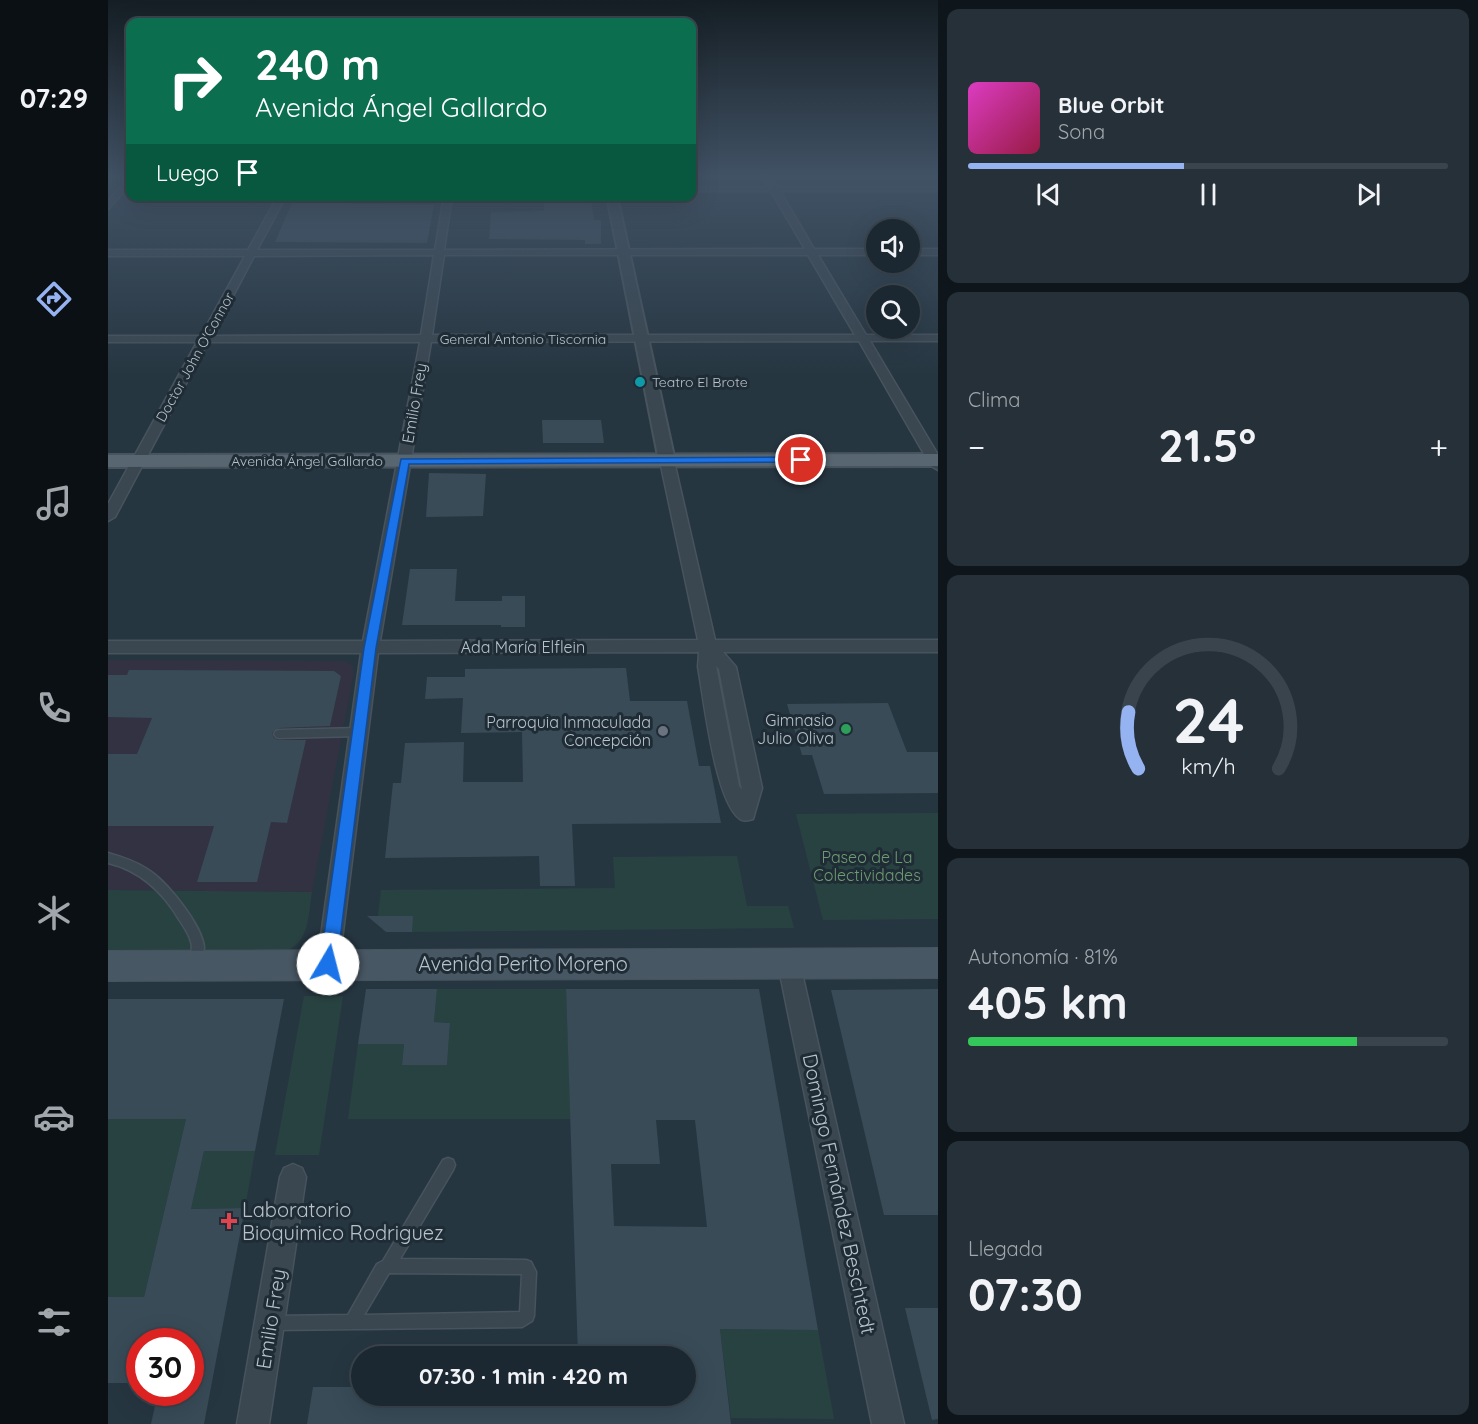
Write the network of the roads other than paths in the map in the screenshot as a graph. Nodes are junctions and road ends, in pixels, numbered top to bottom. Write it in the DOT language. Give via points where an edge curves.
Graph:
graph roads {
  1 [pos="257,243"];
  2 [pos="441,243"];
  3 [pos="623,243"];
  4 [pos="807,243"];
  5 [pos="440,252"];
  6 [pos="866,252"];
  7 [pos="920,252"];
  8 [pos="938,252"];
  9 [pos="108,253"];
  10 [pos="252,253"];
  11 [pos="625,253"];
  12 [pos="813,253"];
  13 [pos="205,338"];
  14 [pos="862,338"];
  15 [pos="938,338"];
  16 [pos="108,339"];
  17 [pos="426,339"];
  18 [pos="642,339"];
  19 [pos="108,461"];
  20 [pos="138,461"];
  21 [pos="404,461"];
  22 [pos="667,461"];
  23 [pos="937,462"];
  24 [pos="108,517"];
  25 [pos="938,646"];
  26 [pos="108,647"];
  27 [pos="708,647"];
  28 [pos="370,648"];
  29 [pos="359,732"];
  30 [pos="279,734"];
  31 [pos="108,858"];
  32 [pos="938,963"];
  33 [pos="328,964"];
  34 [pos="789,964"];
  35 [pos="108,966"];
  36 [pos="194,966"];
  37 [pos="448,1165"];
  38 [pos="293,1178"];
  39 [pos="388,1266"];
  40 [pos="270,1323"];
  41 [pos="351,1323"];
  42 [pos="253,1424"];
  43 [pos="888,1424"];
  1 -- 10 [label="street, Doctor John O'Connor"];
  2 -- 5 [label="street, Emilio Frey"];
  3 -- 11 [label="street"];
  4 -- 12 [label="street"];
  5 -- 10 [label="street"];
  5 -- 11 [label="street"];
  5 -- 17 [label="street, Emilio Frey"];
  6 -- 12 [label="street"];
  7 -- 8 [label="street"];
  9 -- 10 [label="street"];
  10 -- 13 [label="street, Doctor John O'Connor"];
  11 -- 12 [label="street"];
  11 -- 18 [label="street"];
  12 -- 14 [label="street"];
  13 -- 16 [label="street, General Antonio Tiscornia"];
  13 -- 17 [label="street, General Antonio Tiscornia"];
  13 -- 20 [label="street, Doctor John O'Connor"];
  14 -- 15 [label="street, General Antonio Tiscornia"];
  14 -- 18 [label="street, General Antonio Tiscornia"];
  14 -- 23 [label="street"];
  17 -- 18 [label="street, General Antonio Tiscornia"];
  17 -- 21 [label="street, Emilio Frey"];
  18 -- 22 [label="street"];
  19 -- 20 [label="main road, Avenida Ángel Gallardo"];
  20 -- 21 [label="main road, Avenida Ángel Gallardo"];
  20 -- 24 [label="street, Doctor John O'Connor"];
  21 -- 22 [label="main road, Avenida Ángel Gallardo"];
  21 -- 28 [label="street, Emilio Frey"];
  22 -- 23 [label="main road, Avenida Ángel Gallardo"];
  22 -- 27 [label="street"];
  25 -- 27 [label="street, Ada María Elflein"];
  26 -- 28 [label="street, Ada María Elflein"];
  27 -- 27 [label="street" via="727,667 752,788 746,813 730,788 707,667"];
  27 -- 28 [label="street, Ada María Elflein"];
  28 -- 29 [label="street, Emilio Frey"];
  29 -- 30 [label="lane"];
  29 -- 33 [label="street, Emilio Frey"];
  31 -- 36 [label="lane" via="140,869 168,892 198,947"];
  32 -- 34 [label="main road, Avenida Perito Moreno"];
  33 -- 34 [label="main road, Avenida Perito Moreno"];
  33 -- 36 [label="main road, Avenida Perito Moreno"];
  34 -- 43 [label="street, Domingo Fernández Beschtedt"];
  35 -- 36 [label="main road, Avenida Perito Moreno"];
  37 -- 39 [label="lane"];
  38 -- 40 [label="street, Emilio Frey"];
  39 -- 41 [label="lane" via="382,1269"];
  39 -- 41 [label="lane" via="526,1267 527,1316 522,1320"];
  40 -- 41 [label="lane"];
  40 -- 42 [label="street, Emilio Frey"];
}
